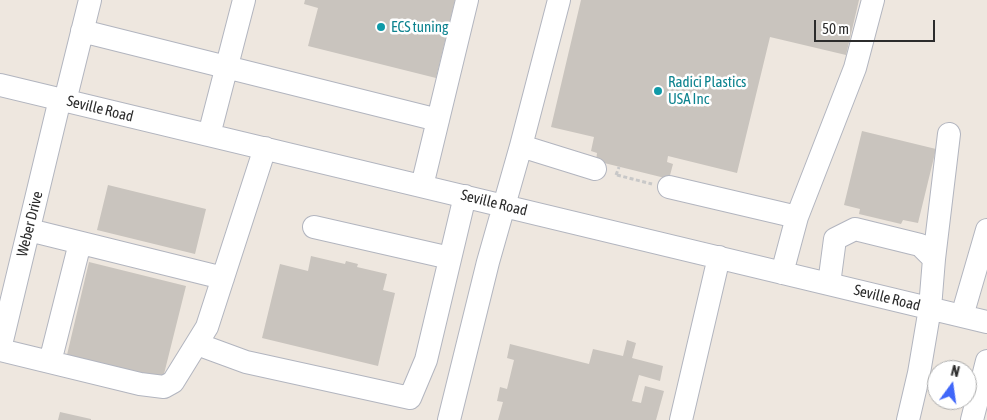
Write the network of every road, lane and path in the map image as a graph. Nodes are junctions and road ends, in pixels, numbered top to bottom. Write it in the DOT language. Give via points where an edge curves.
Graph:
graph roads {
  1 [pos="90,0"];
  2 [pos="244,0"];
  3 [pos="468,0"];
  4 [pos="559,0"];
  5 [pos="873,0"];
  6 [pos="82,31"];
  7 [pos="227,68"];
  8 [pos="0,85"];
  9 [pos="63,100"];
  10 [pos="438,120"];
  11 [pos="949,134"];
  12 [pos="209,135"];
  13 [pos="521,146"];
  14 [pos="265,148"];
  15 [pos="595,169"];
  16 [pos="617,175"];
  17 [pos="422,186"];
  18 [pos="669,188"];
  19 [pos="465,196"];
  20 [pos="505,206"];
  21 [pos="796,216"];
  22 [pos="314,227"];
  23 [pos="29,230"];
  24 [pos="987,230"];
  25 [pos="80,243"];
  26 [pos="719,257"];
  27 [pos="450,258"];
  28 [pos="934,259"];
  29 [pos="782,272"];
  30 [pos="223,278"];
  31 [pos="829,284"];
  32 [pos="930,308"];
  33 [pos="962,316"];
  34 [pos="987,322"];
  35 [pos="197,344"];
  36 [pos="0,349"];
  37 [pos="987,361"];
  38 [pos="50,362"];
  39 [pos="984,385"];
  40 [pos="449,420"];
  41 [pos="681,420"];
  42 [pos="908,420"];
  43 [pos="972,420"];
  1 -- 6 [label="street, Weber Drive"];
  2 -- 7 [label="street"];
  3 -- 10 [label="street"];
  4 -- 13 [label="street"];
  5 -- 21 [label="street" via="855,68"];
  6 -- 7 [label="street"];
  6 -- 9 [label="street, Weber Drive"];
  7 -- 10 [label="street"];
  7 -- 12 [label="street"];
  8 -- 9 [label="street, Seville Road"];
  9 -- 12 [label="street, Seville Road"];
  9 -- 23 [label="street, Weber Drive"];
  10 -- 17 [label="street"];
  11 -- 28 [label="street"];
  12 -- 14 [label="street, Seville Road"];
  13 -- 15 [label="street"];
  13 -- 20 [label="street"];
  14 -- 17 [label="street, Seville Road"];
  14 -- 30 [label="street"];
  16 -- 18 [label="path"];
  17 -- 19 [label="street, Seville Road"];
  18 -- 21 [label="street"];
  19 -- 20 [label="street, Seville Road"];
  19 -- 27 [label="street"];
  20 -- 26 [label="street, Seville Road"];
  20 -- 40 [label="street"];
  21 -- 29 [label="street"];
  22 -- 27 [label="street"];
  23 -- 25 [label="street"];
  23 -- 36 [label="street, Weber Drive"];
  24 -- 33 [label="street"];
  25 -- 30 [label="street"];
  25 -- 38 [label="street"];
  26 -- 29 [label="street, Seville Road"];
  26 -- 41 [label="street"];
  27 -- 35 [label="street" via="426,360 410,398 246,362"];
  28 -- 31 [label="street" via="920,245 855,229 835,239"];
  28 -- 32 [label="street"];
  29 -- 31 [label="street, Seville Road"];
  30 -- 35 [label="street" via="207,327"];
  31 -- 32 [label="street, Seville Road"];
  32 -- 33 [label="street, Seville Road"];
  32 -- 42 [label="street"];
  33 -- 34 [label="street, Seville Road"];
  35 -- 38 [label="street" via="173,382 164,387"];
  36 -- 38 [label="street"];
  37 -- 39 [label="street"];
  39 -- 43 [label="street"];
}
